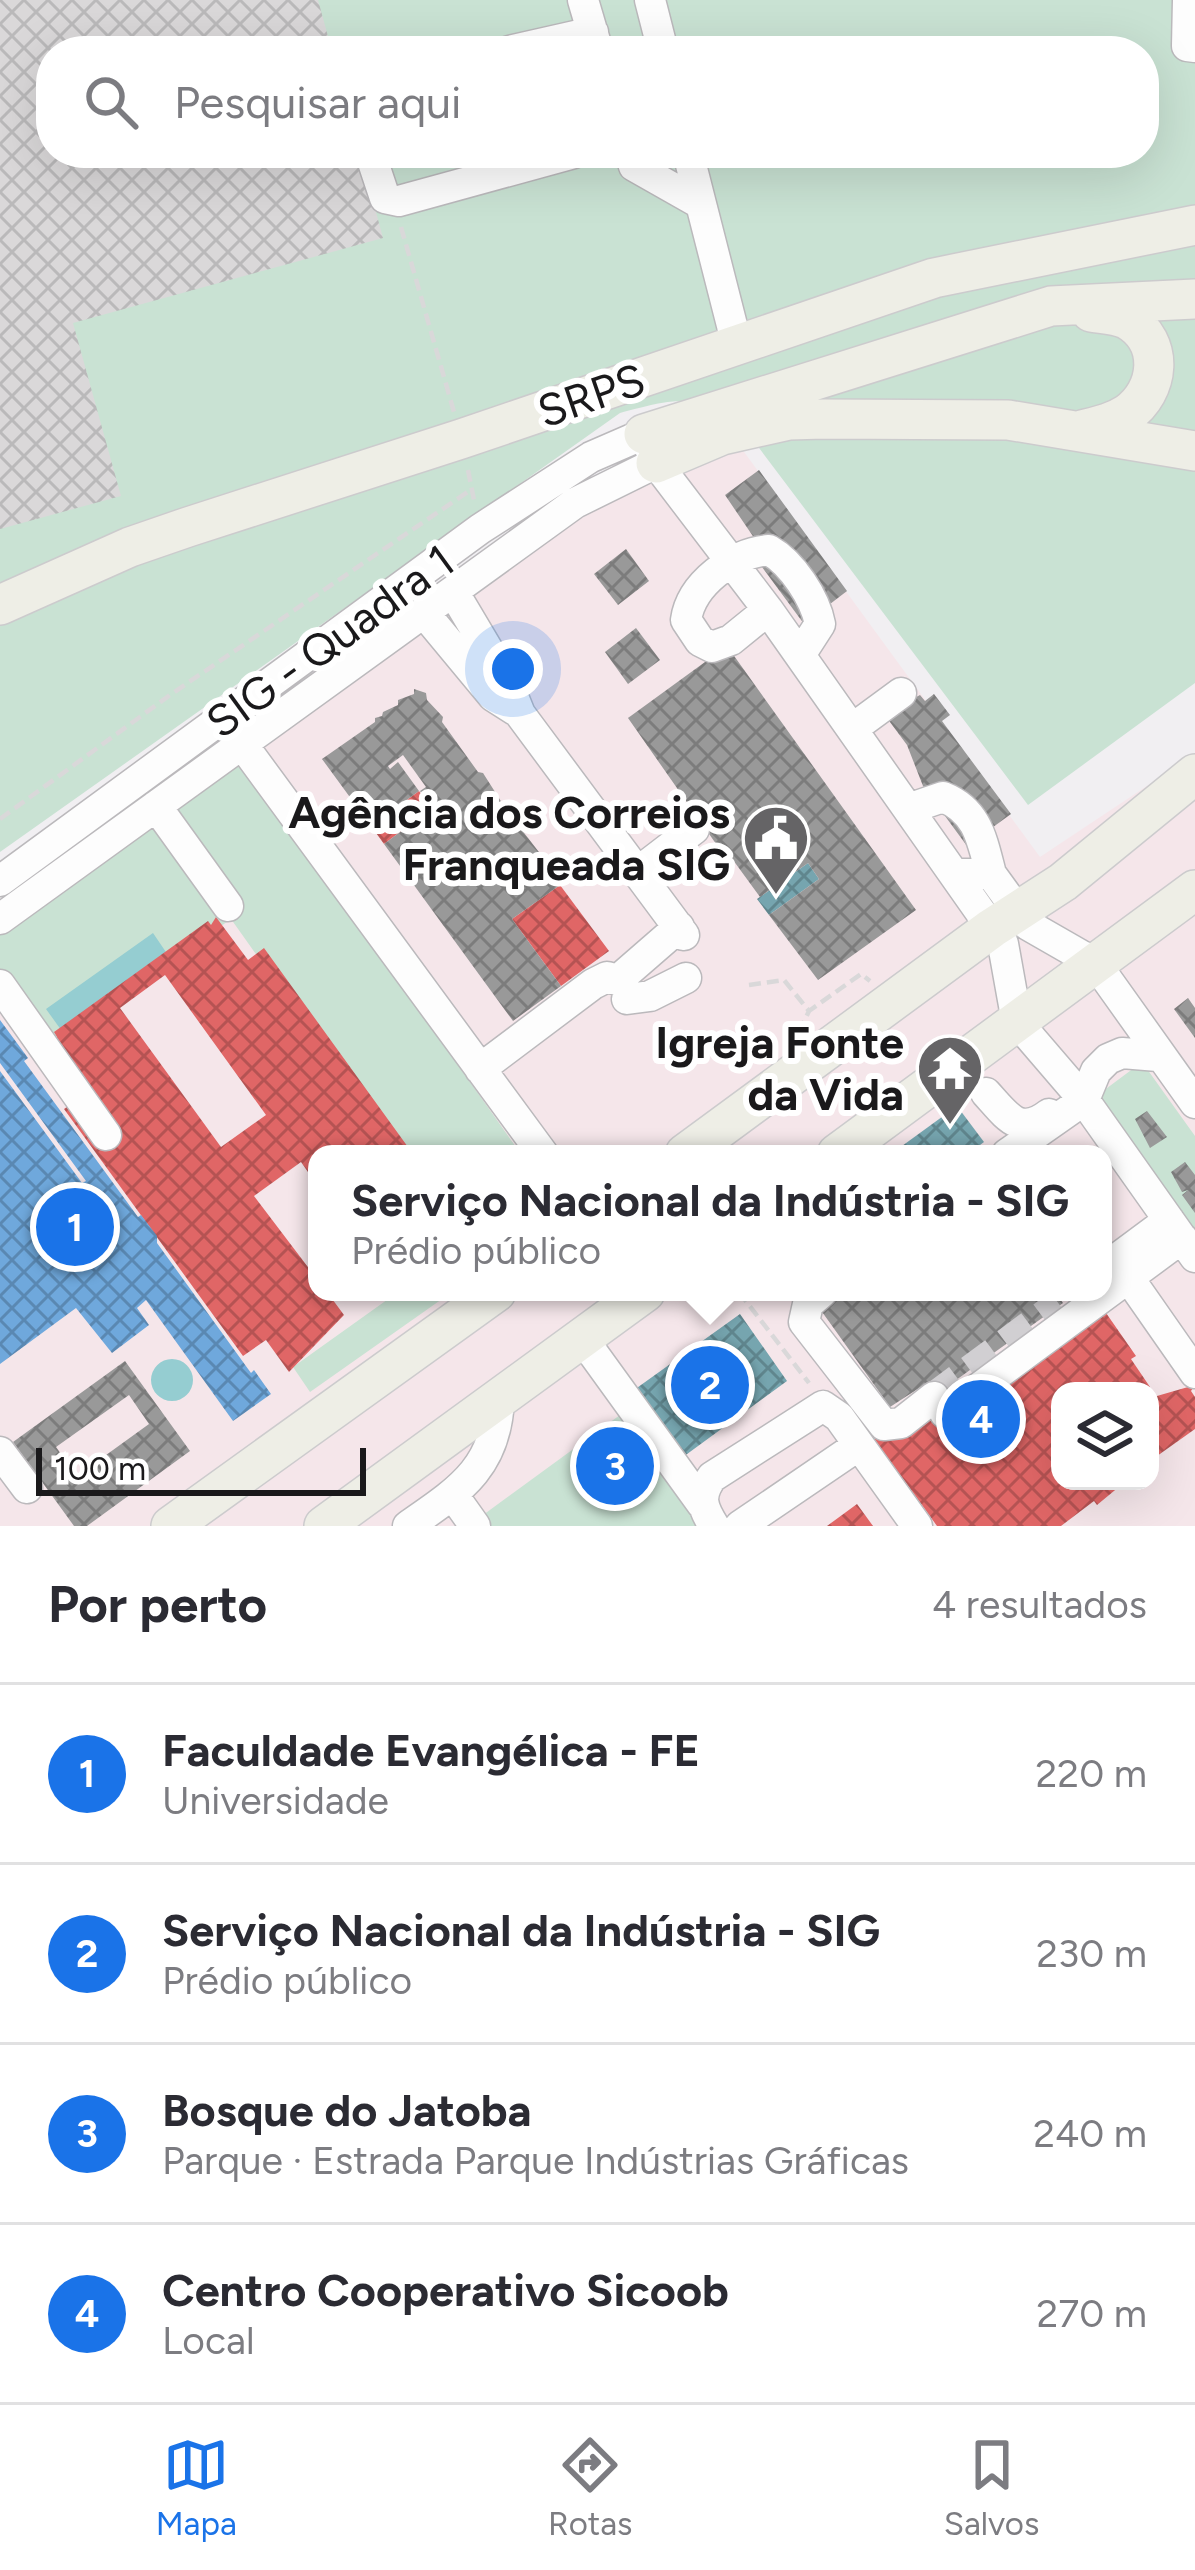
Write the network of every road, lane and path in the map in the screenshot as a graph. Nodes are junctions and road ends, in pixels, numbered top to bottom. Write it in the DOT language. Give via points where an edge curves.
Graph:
graph roads {
  1 [pos="583,0"];
  2 [pos="650,0"];
  3 [pos="1188,0"];
  4 [pos="594,36"];
  5 [pos="659,36"];
  6 [pos="1195,47"];
  7 [pos="375,168"];
  8 [pos="516,168"];
  9 [pos="638,168"];
  10 [pos="692,168"];
  11 [pos="393,200"];
  12 [pos="701,204"];
  13 [pos="1195,225"];
  14 [pos="1195,299"];
  15 [pos="1051,306"];
  16 [pos="737,345"];
  17 [pos="1077,431"];
  18 [pos="461,439"];
  19 [pos="650,449"];
  20 [pos="1195,451"];
  21 [pos="472,489"];
  22 [pos="480,529"];
  23 [pos="732,562"];
  24 [pos="454,593"];
  25 [pos="0,605"];
  26 [pos="768,610"];
  27 [pos="425,614"];
  28 [pos="800,655"];
  29 [pos="902,692"];
  30 [pos="520,714"];
  31 [pos="852,729"];
  32 [pos="242,744"];
  33 [pos="1195,774"];
  34 [pos="156,806"];
  35 [pos="908,809"];
  36 [pos="0,819"];
  37 [pos="694,829"];
  38 [pos="638,872"];
  39 [pos="953,874"];
  40 [pos="991,874"];
  41 [pos="0,881"];
  42 [pos="1195,890"];
  43 [pos="228,906"];
  44 [pos="0,919"];
  45 [pos="1005,928"];
  46 [pos="1096,964"];
  47 [pos="686,978"];
  48 [pos="0,985"];
  49 [pos="749,985"];
  50 [pos="627,999"];
  51 [pos="889,1004"];
  52 [pos="1017,1022"];
  53 [pos="1158,1056"];
  54 [pos="480,1070"];
  55 [pos="986,1093"];
  56 [pos="1081,1096"];
  57 [pos="1195,1103"];
  58 [pos="106,1135"];
  59 [pos="536,1145"];
  60 [pos="697,1145"];
  61 [pos="849,1145"];
  62 [pos="1018,1145"];
  63 [pos="1182,1238"];
  64 [pos="1115,1273"];
  65 [pos="484,1301"];
  66 [pos="633,1301"];
  67 [pos="746,1301"];
  68 [pos="812,1301"];
  69 [pos="1078,1301"];
  70 [pos="582,1338"];
  71 [pos="1195,1373"];
  72 [pos="500,1398"];
  73 [pos="827,1407"];
  74 [pos="859,1444"];
  75 [pos="0,1452"];
  76 [pos="27,1489"];
  77 [pos="452,1496"];
  78 [pos="708,1515"];
  79 [pos="171,1526"];
  80 [pos="324,1526"];
  81 [pos="408,1526"];
  82 [pos="475,1526"];
  83 [pos="740,1526"];
  84 [pos="917,1526"];
  1 -- 4 [label="street"];
  2 -- 5 [label="street"];
  3 -- 6 [label="street" via="1186,46"];
  7 -- 11 [label="street"];
  8 -- 11 [label="street"];
  9 -- 12 [label="street"];
  10 -- 12 [label="street"];
  11 -- 18 [label="path"];
  12 -- 16 [label="street"];
  13 -- 16 [label="main road, SRPS" via="934,278"];
  14 -- 15 [label="main road"];
  15 -- 17 [label="main road" via="1124,316 1142,331 1155,366 1151,386 1127,413"];
  15 -- 19 [label="main road"];
  16 -- 18 [label="main road, SRPS"];
  17 -- 19 [label="main road" via="965,417 789,420"];
  17 -- 20 [label="main road"];
  18 -- 21 [label="path"];
  18 -- 25 [label="main road, SRPS" via="130,547"];
  19 -- 22 [label="street, SIG - Quadra 1" via="591,457"];
  19 -- 23 [label="street"];
  19 -- 24 [label="street, SIG - Quadra 1"];
  21 -- 22 [label="path"];
  21 -- 36 [label="path"];
  22 -- 41 [label="street, SIG - Quadra 1"];
  23 -- 26 [label="street"];
  23 -- 26 [label="street" via="688,602 691,631 720,645"];
  23 -- 28 [label="street" via="754,551 776,553 816,606 820,624"];
  24 -- 27 [label="street, SIG - Quadra 1"];
  24 -- 30 [label="street"];
  26 -- 28 [label="street"];
  27 -- 30 [label="street" via="493,696"];
  27 -- 32 [label="street, SIG - Quadra 1"];
  28 -- 31 [label="street"];
  29 -- 31 [label="street"];
  30 -- 38 [label="street"];
  31 -- 35 [label="street"];
  32 -- 34 [label="street, SIG - Quadra 1"];
  32 -- 54 [label="street"];
  33 -- 45 [label="main road"];
  34 -- 43 [label="street"];
  34 -- 44 [label="street, SIG - Quadra 1"];
  35 -- 39 [label="street"];
  35 -- 40 [label="street" via="928,799 956,802 978,825"];
  37 -- 38 [label="street"];
  38 -- 54 [label="street" via="681,932 618,980 593,984"];
  39 -- 40 [label="street"];
  39 -- 45 [label="street"];
  40 -- 45 [label="street"];
  42 -- 46 [label="main road"];
  45 -- 46 [label="street" via="1028,925"];
  45 -- 51 [label="main road"];
  45 -- 52 [label="street"];
  46 -- 52 [label="main road"];
  46 -- 53 [label="street"];
  47 -- 50 [label="street"];
  48 -- 58 [label="street"];
  49 -- 51 [label="path" via="784,980 808,1011 861,974"];
  51 -- 60 [label="main road"];
  52 -- 56 [label="street"];
  52 -- 61 [label="main road"];
  53 -- 56 [label="street" via="1108,1059"];
  53 -- 57 [label="street"];
  54 -- 59 [label="street"];
  55 -- 56 [label="street" via="1025,1126"];
  56 -- 62 [label="street"];
  56 -- 63 [label="street"];
  63 -- 64 [label="street"];
  64 -- 71 [label="street"];
  65 -- 79 [label="main road"];
  66 -- 70 [label="main road"];
  67 -- 73 [label="path"];
  68 -- 69 [label="street" via="804,1322 884,1425 940,1405"];
  70 -- 72 [label="main road"];
  70 -- 78 [label="street"];
  72 -- 77 [label="street" via="487,1455"];
  72 -- 80 [label="main road"];
  73 -- 74 [label="street"];
  73 -- 78 [label="street" via="722,1468 706,1485"];
  74 -- 83 [label="street"];
  74 -- 84 [label="street"];
  75 -- 76 [label="street"];
  77 -- 81 [label="street"];
  77 -- 82 [label="street"];
}
